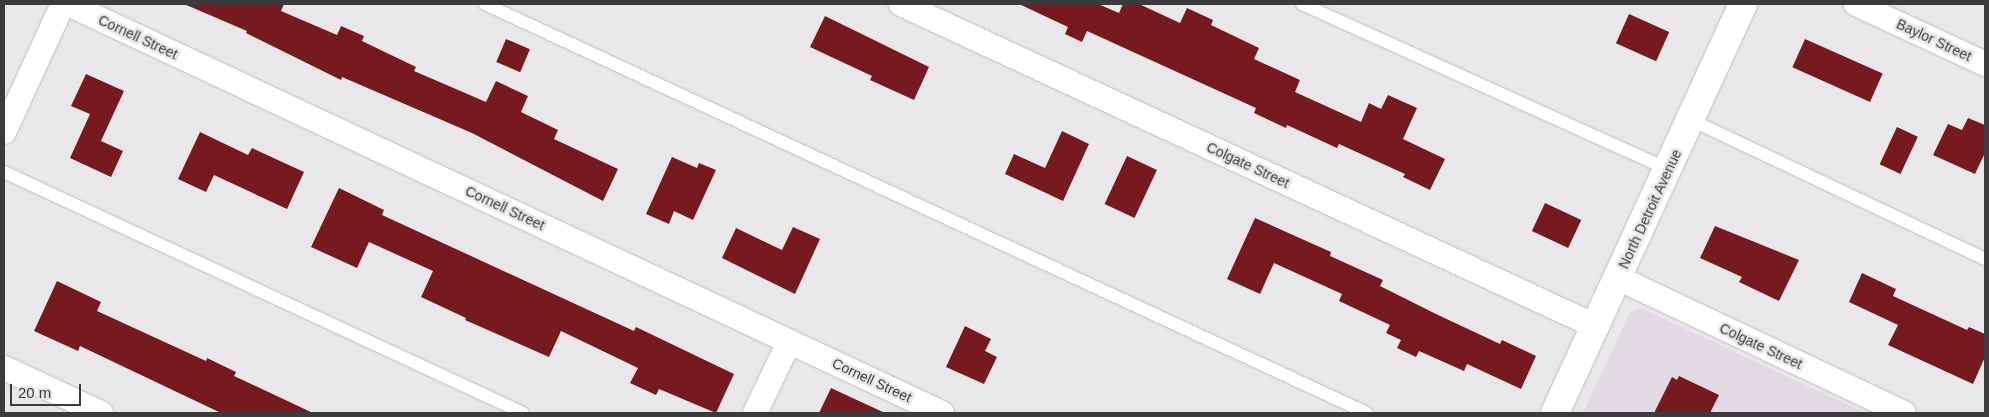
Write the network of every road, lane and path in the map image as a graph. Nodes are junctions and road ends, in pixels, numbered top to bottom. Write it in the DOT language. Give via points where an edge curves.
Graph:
graph roads {
  1 [pos="64,4"];
  2 [pos="68,4"];
  3 [pos="486,4"];
  4 [pos="901,4"];
  5 [pos="1302,4"];
  6 [pos="1743,4"];
  7 [pos="1856,4"];
  8 [pos="1985,64"];
  9 [pos="1690,120"];
  10 [pos="4,132"];
  11 [pos="1668,170"];
  12 [pos="4,172"];
  13 [pos="1985,258"];
  14 [pos="1618,278"];
  15 [pos="1595,326"];
  16 [pos="789,342"];
  17 [pos="4,368"];
  18 [pos="102,413"];
  19 [pos="523,413"];
  20 [pos="756,413"];
  21 [pos="942,413"];
  22 [pos="1367,413"];
  23 [pos="1555,413"];
  24 [pos="1904,413"];
  1 -- 10 [label="street"];
  2 -- 16 [label="street, Cornell Street"];
  3 -- 22 [label="lane"];
  4 -- 15 [label="street, Colgate Street"];
  5 -- 11 [label="lane"];
  6 -- 9 [label="street, North Detroit Avenue"];
  7 -- 8 [label="street, Baylor Street"];
  9 -- 11 [label="street, North Detroit Avenue"];
  9 -- 13 [label="lane"];
  11 -- 14 [label="street, North Detroit Avenue"];
  12 -- 19 [label="lane"];
  14 -- 15 [label="street, North Detroit Avenue"];
  14 -- 24 [label="street, Colgate Street"];
  15 -- 23 [label="street, North Detroit Avenue"];
  16 -- 20 [label="street"];
  16 -- 21 [label="street, Cornell Street"];
  17 -- 18 [label="street"];
}
